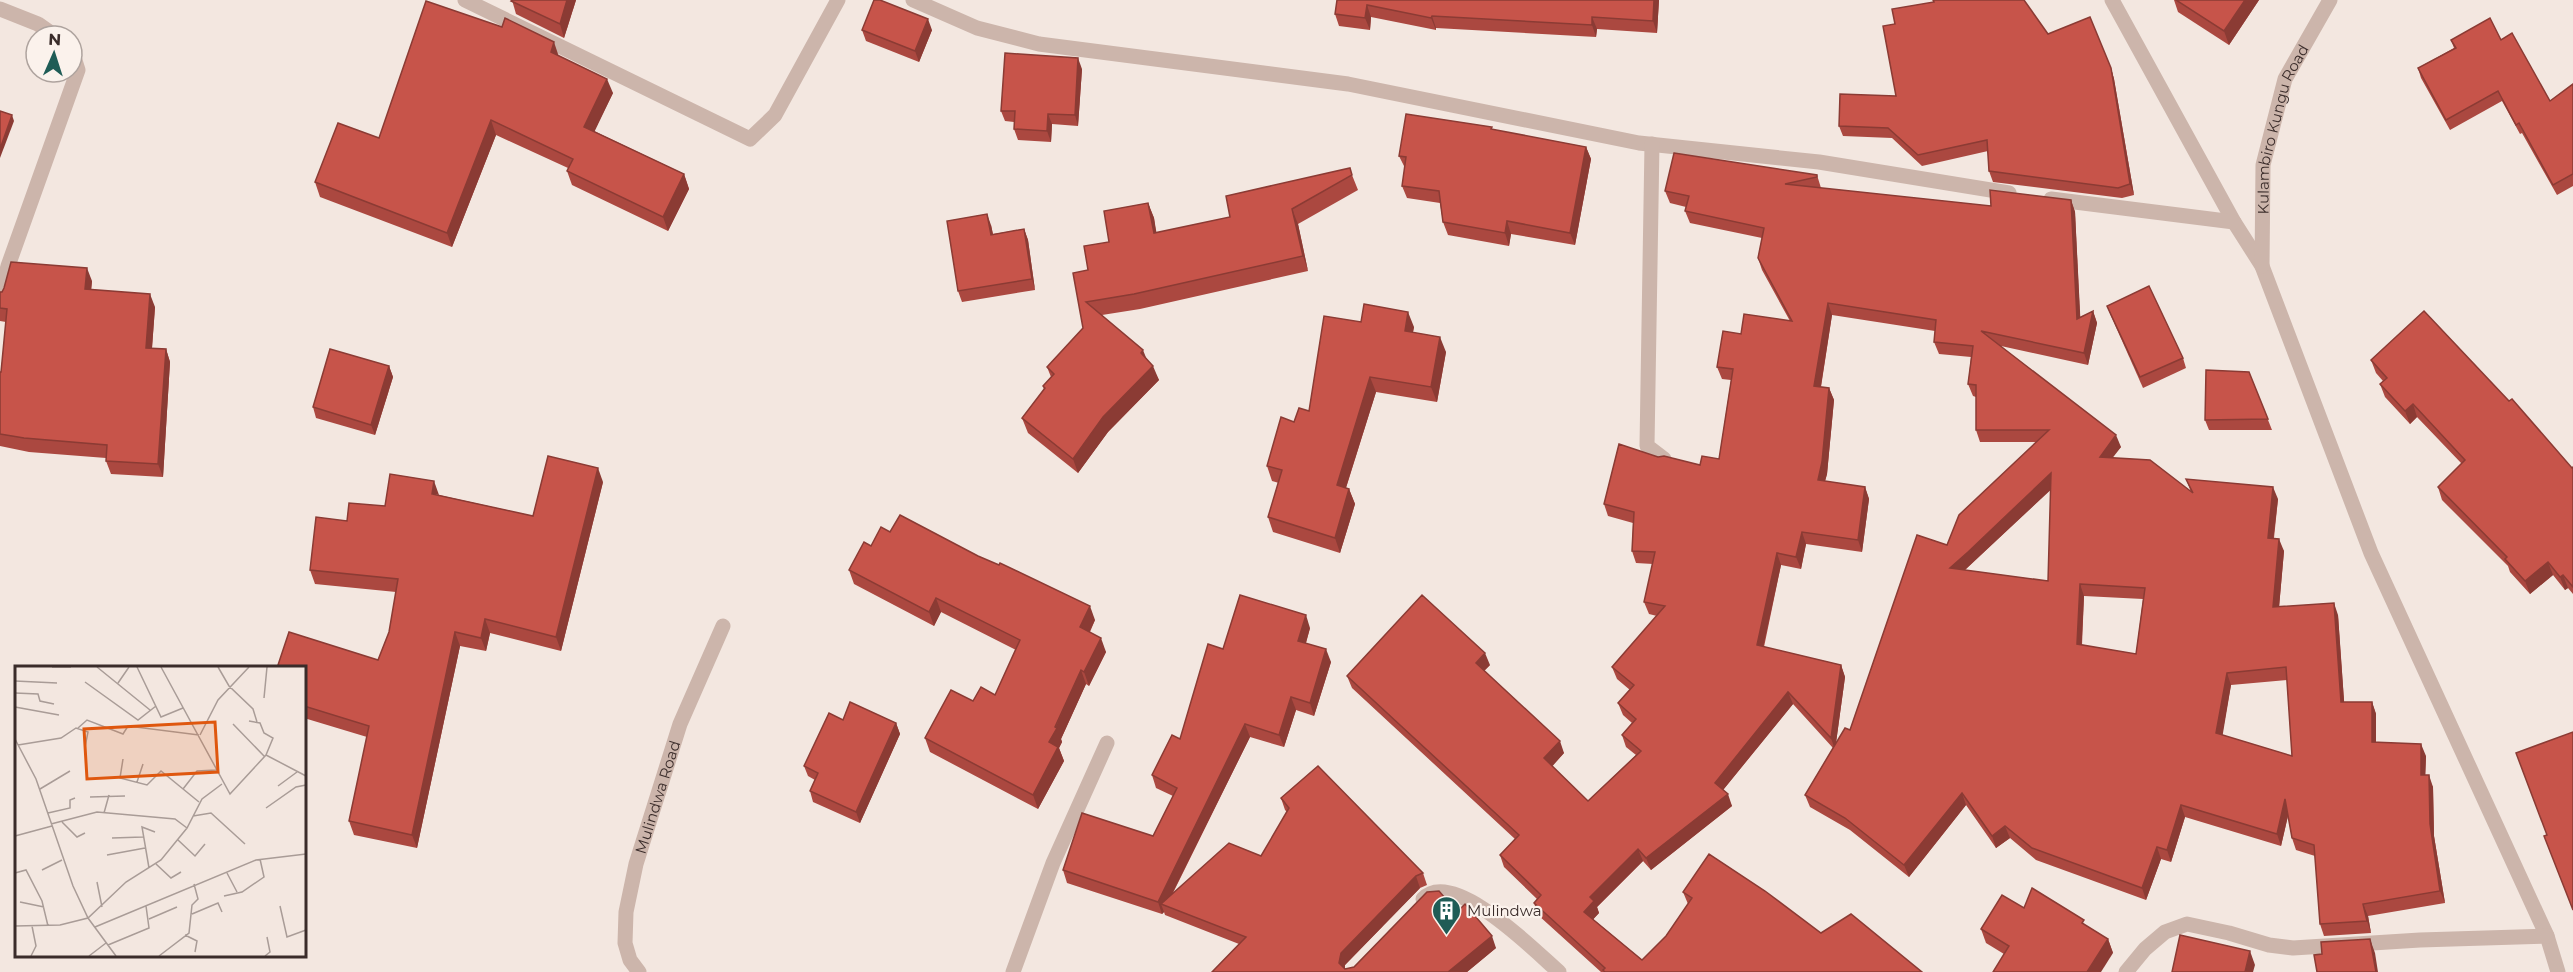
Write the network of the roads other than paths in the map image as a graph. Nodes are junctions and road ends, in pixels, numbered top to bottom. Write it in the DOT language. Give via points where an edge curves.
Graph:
graph roads {
  1 [pos="465,0"];
  2 [pos="838,0"];
  3 [pos="913,0"];
  4 [pos="2112,0"];
  5 [pos="2330,0"];
  6 [pos="0,9"];
  7 [pos="38,24"];
  8 [pos="73,84"];
  9 [pos="1652,144"];
  10 [pos="2234,222"];
  11 [pos="2262,266"];
  12 [pos="0,298"];
  13 [pos="1664,459"];
  14 [pos="723,626"];
  15 [pos="1107,743"];
  16 [pos="1412,910"];
  17 [pos="2547,936"];
  18 [pos="639,972"];
  19 [pos="1013,972"];
  20 [pos="1559,972"];
  21 [pos="2126,972"];
  22 [pos="2558,972"];
  1 -- 2 [label="street" via="750,139 775,115"];
  3 -- 9 [label="street" via="977,28 1040,44 1348,84"];
  4 -- 10 [label="street"];
  5 -- 11 [label="street, Kulambiro Kungu Road" via="2285,79 2265,154"];
  6 -- 7 [label="street"];
  8 -- 12 [label="street"];
  9 -- 10 [label="street" via="1819,162 2029,196"];
  9 -- 13 [label="street" via="1647,446"];
  10 -- 11 [label="street"];
  11 -- 17 [label="street" via="2372,553"];
  14 -- 18 [label="street, Mulindwa Road" via="680,724 636,864 626,912 625,943"];
  15 -- 19 [label="street" via="1053,862"];
  16 -- 20 [label="street" via="1427,895 1452,892 1485,909"];
  17 -- 21 [label="street" via="2293,948 2187,924 2164,932"];
  17 -- 22 [label="street"];
}
